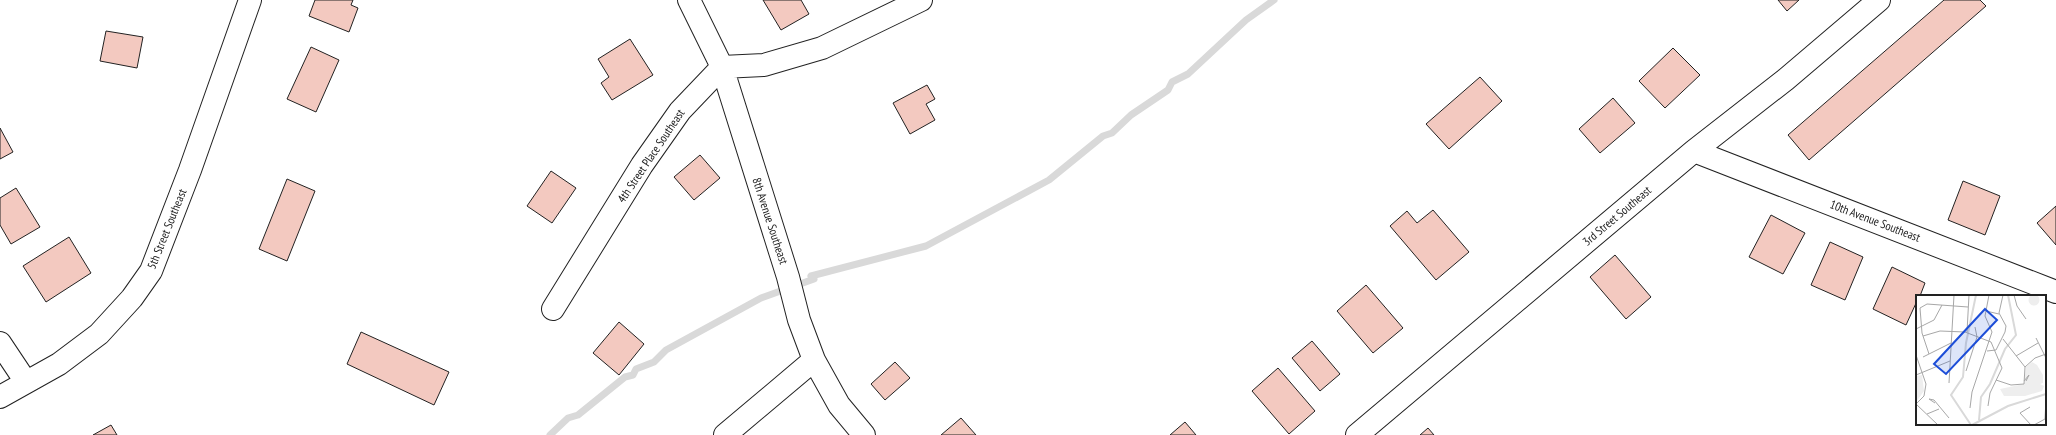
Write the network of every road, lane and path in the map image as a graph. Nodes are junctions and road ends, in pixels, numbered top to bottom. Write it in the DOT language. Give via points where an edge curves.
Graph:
graph roads {
  1 [pos="250,0"];
  2 [pos="689,0"];
  3 [pos="920,0"];
  4 [pos="1879,0"];
  5 [pos="722,67"];
  6 [pos="1694,152"];
  7 [pos="2056,292"];
  8 [pos="553,309"];
  9 [pos="0,343"];
  10 [pos="814,360"];
  11 [pos="26,382"];
  12 [pos="0,398"];
  13 [pos="725,435"];
  14 [pos="864,435"];
  15 [pos="1357,435"];
  1 -- 11 [label="street, 5th Street Southeast" via="151,271 132,298 99,334 59,364"];
  2 -- 5 [label="street, 8th Avenue Southeast"];
  3 -- 5 [label="street" via="822,48 764,65"];
  4 -- 6 [label="street, 3rd Street Southeast" via="1785,80"];
  5 -- 8 [label="street, 4th Street Place Southeast" via="676,117 642,165"];
  5 -- 10 [label="street, 8th Avenue Southeast" via="788,276 799,320"];
  6 -- 7 [label="street, 10th Avenue Southeast"];
  6 -- 15 [label="street, 3rd Street Southeast"];
  9 -- 11 [label="street"];
  10 -- 13 [label="street"];
  10 -- 14 [label="street, 8th Avenue Southeast" via="838,405"];
  11 -- 12 [label="street, 5th Street Southeast"];
}
